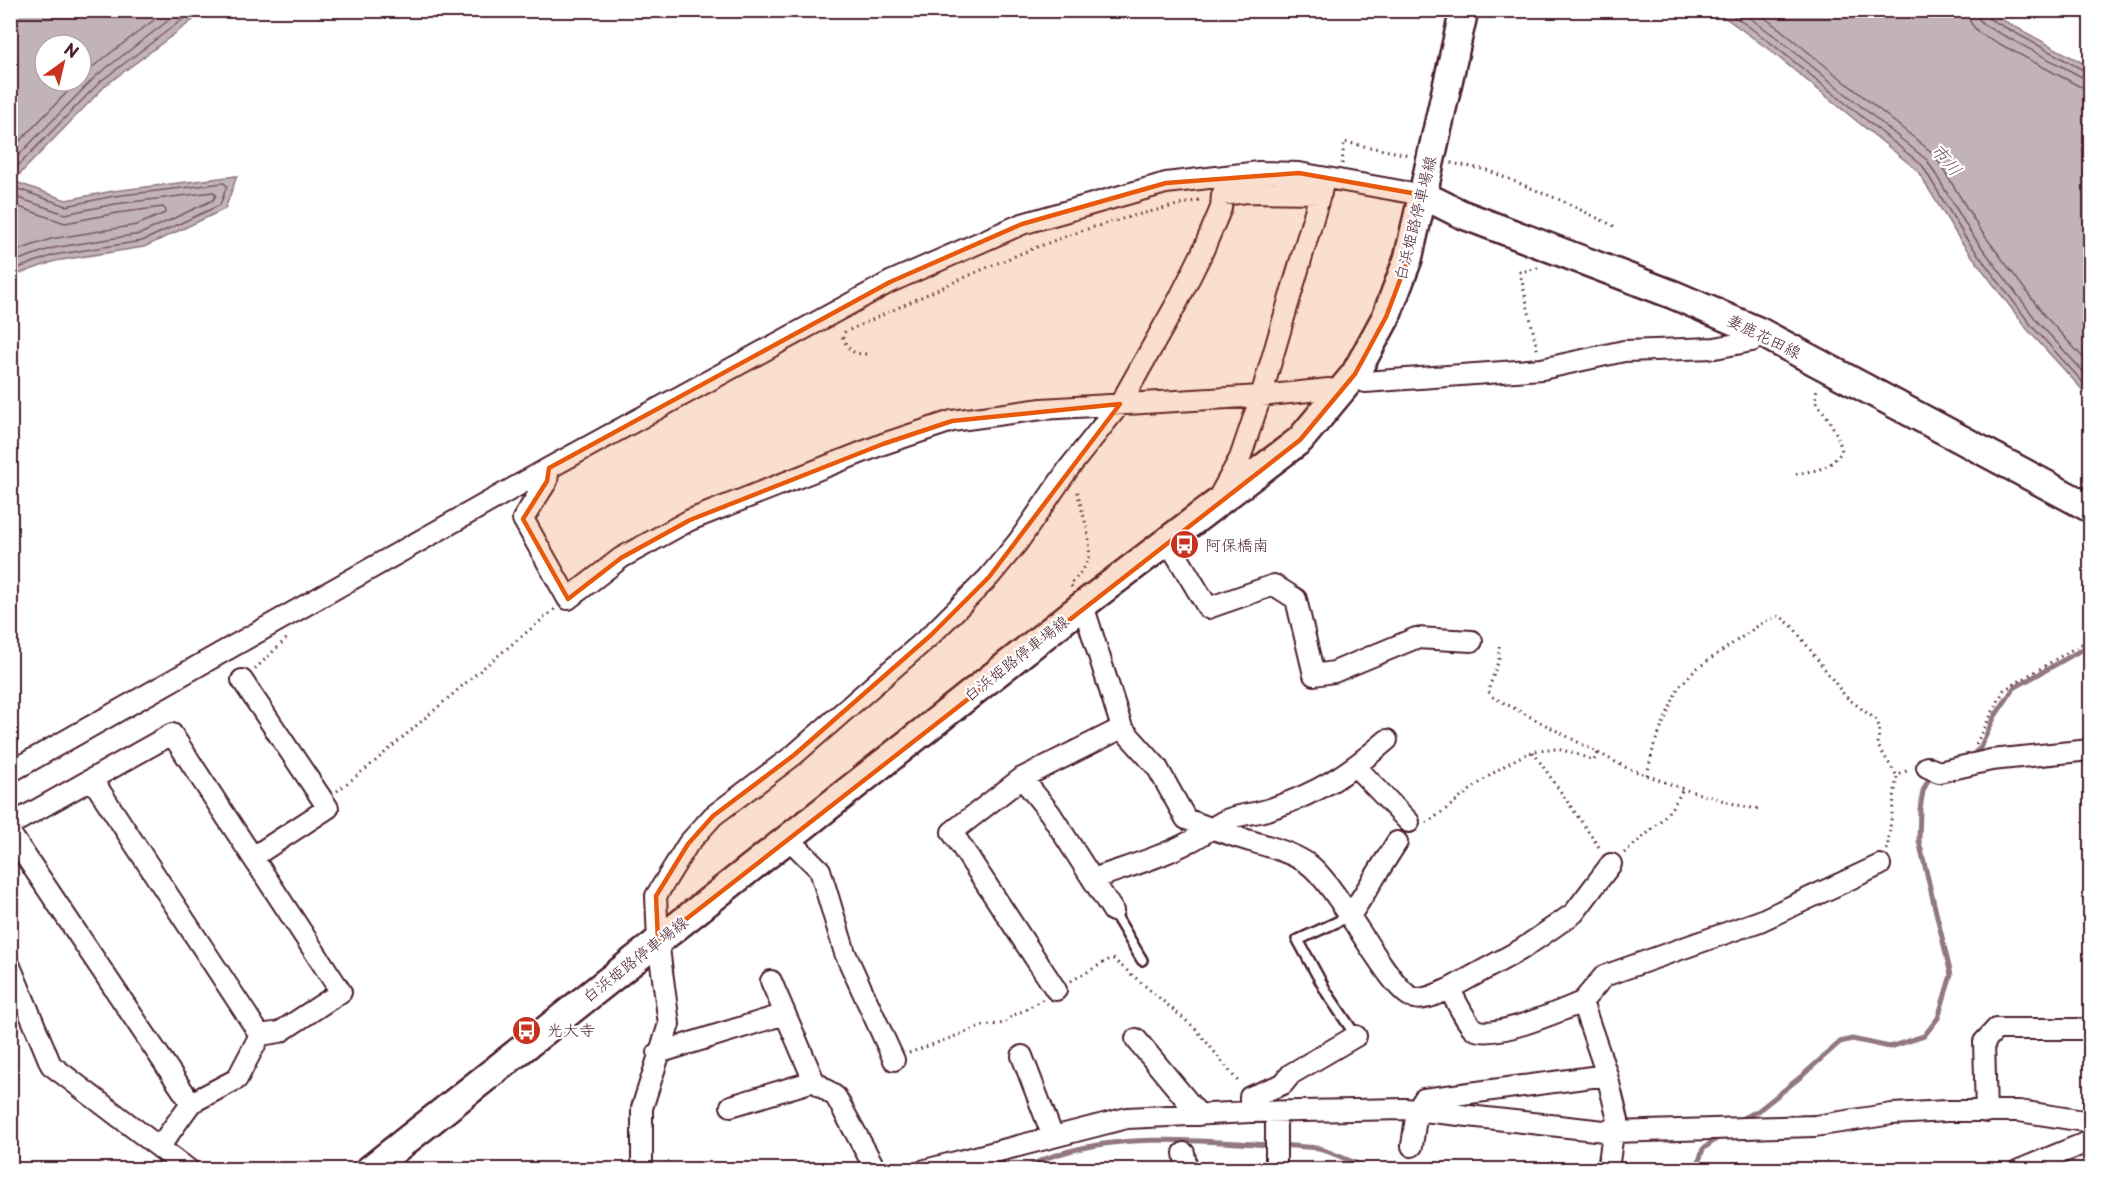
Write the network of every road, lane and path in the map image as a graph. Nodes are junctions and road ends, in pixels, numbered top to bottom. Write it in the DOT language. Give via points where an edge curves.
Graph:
graph roads {
  1 [pos="1464,10"];
  2 [pos="1410,155"];
  3 [pos="1443,162"];
  4 [pos="1329,184"];
  5 [pos="1424,190"];
  6 [pos="1222,195"];
  7 [pos="1614,226"];
  8 [pos="1538,268"];
  9 [pos="1760,332"];
  10 [pos="867,354"];
  11 [pos="1542,369"];
  12 [pos="1365,382"];
  13 [pos="1809,383"];
  14 [pos="1329,389"];
  15 [pos="1261,396"];
  16 [pos="1120,404"];
  17 [pos="549,468"];
  18 [pos="1069,468"];
  19 [pos="1796,474"];
  20 [pos="1213,507"];
  21 [pos="2091,508"];
  22 [pos="1168,541"];
  23 [pos="568,599"];
  24 [pos="1083,605"];
  25 [pos="292,633"];
  26 [pos="2091,639"];
  27 [pos="1472,641"];
  28 [pos="1498,646"];
  29 [pos="242,680"];
  30 [pos="1122,728"];
  31 [pos="1387,740"];
  32 [pos="2091,750"];
  33 [pos="1968,751"];
  34 [pos="1533,752"];
  35 [pos="1598,753"];
  36 [pos="1356,767"];
  37 [pos="1933,770"];
  38 [pos="10,772"];
  39 [pos="1647,775"];
  40 [pos="1897,776"];
  41 [pos="1022,778"];
  42 [pos="92,779"];
  43 [pos="1683,789"];
  44 [pos="324,802"];
  45 [pos="1759,808"];
  46 [pos="1409,822"];
  47 [pos="10,825"];
  48 [pos="1212,828"];
  49 [pos="10,832"];
  50 [pos="788,838"];
  51 [pos="1397,842"];
  52 [pos="253,857"];
  53 [pos="1611,864"];
  54 [pos="1880,865"];
  55 [pos="1093,879"];
  56 [pos="1113,911"];
  57 [pos="1350,916"];
  58 [pos="658,941"];
  59 [pos="1142,960"];
  60 [pos="10,966"];
  61 [pos="771,981"];
  62 [pos="1449,989"];
  63 [pos="1056,990"];
  64 [pos="1582,1002"];
  65 [pos="785,1014"];
  66 [pos="2091,1029"];
  67 [pos="260,1035"];
  68 [pos="1356,1036"];
  69 [pos="1136,1039"];
  70 [pos="658,1053"];
  71 [pos="1022,1056"];
  72 [pos="894,1060"];
  73 [pos="1607,1074"];
  74 [pos="814,1081"];
  75 [pos="191,1103"];
  76 [pos="1250,1105"];
  77 [pos="730,1106"];
  78 [pos="1417,1110"];
  79 [pos="1276,1112"];
  80 [pos="1986,1112"];
  81 [pos="1200,1114"];
  82 [pos="2091,1122"];
  83 [pos="1613,1132"];
  84 [pos="1053,1137"];
  85 [pos="2091,1141"];
  86 [pos="160,1146"];
  87 [pos="1412,1146"];
  88 [pos="1275,1153"];
  89 [pos="189,1170"];
  90 [pos="369,1170"];
  91 [pos="642,1170"];
  92 [pos="873,1170"];
  93 [pos="925,1170"];
  94 [pos="1608,1170"];
  95 [pos="2019,1170"];
  1 -- 5 [label="main road, 白浜姫路停車場線, bridge"];
  2 -- 4 [label="path" via="1344,142"];
  3 -- 7 [label="path" via="1487,170"];
  4 -- 5 [label="street"];
  4 -- 6 [label="street"];
  4 -- 15 [label="street"];
  4 -- 17 [label="street" via="1299,172 1259,172 1166,183 1022,224 890,282"];
  5 -- 9 [label="main road, 妻鹿花田線" via="1461,214"];
  5 -- 20 [label="main road, 白浜姫路停車場線" via="1401,279 1386,317 1355,374 1300,440"];
  6 -- 10 [label="path" via="1068,236 845,332 848,350"];
  6 -- 16 [label="street" via="1221,208 1202,253"];
  8 -- 11 [label="path" via="1520,272"];
  9 -- 11 [label="street" via="1752,341 1715,348 1624,351"];
  9 -- 21 [label="main road, 妻鹿花田線"];
  11 -- 12 [label="street"];
  13 -- 19 [label="path" via="1817,389 1815,401 1833,426 1842,451 1824,469"];
  14 -- 15 [label="street"];
  15 -- 16 [label="street"];
  15 -- 20 [label="street" via="1240,458"];
  16 -- 18 [label="street"];
  16 -- 23 [label="street" via="952,421 883,444 690,520 621,558"];
  17 -- 23 [label="street" via="547,481 523,519"];
  17 -- 38 [label="street"];
  18 -- 24 [label="path" via="1076,477 1088,537 1089,558 1070,584"];
  18 -- 58 [label="street" via="1018,542 931,635 794,755 700,830 656,896"];
  20 -- 22 [label="main road, 白浜姫路停車場線"];
  22 -- 24 [label="main road, 白浜姫路停車場線"];
  22 -- 27 [label="street" via="1208,608 1274,585 1296,599 1314,675 1334,672 1416,638"];
  23 -- 44 [label="path"];
  24 -- 30 [label="street"];
  24 -- 50 [label="main road, 白浜姫路停車場線"];
  25 -- 29 [label="path"];
  26 -- 33 [label="path" via="2004,690 1976,744"];
  28 -- 35 [label="path" via="1499,659 1488,691 1493,697"];
  29 -- 44 [label="street"];
  30 -- 41 [label="street"];
  30 -- 48 [label="street" via="1157,767 1186,819"];
  31 -- 36 [label="street"];
  32 -- 37 [label="street"];
  34 -- 35 [label="path" via="1551,748 1593,760"];
  34 -- 51 [label="path" via="1481,782 1447,810"];
  34 -- 53 [label="path"];
  35 -- 39 [label="path"];
  36 -- 46 [label="street"];
  36 -- 48 [label="street" via="1315,792"];
  37 -- 40 [label="path" via="1906,769"];
  39 -- 40 [label="path" via="1654,745 1678,688 1696,669 1765,621 1780,616 1793,627 1845,696 1875,720 1879,726 1878,746"];
  39 -- 43 [label="path"];
  40 -- 54 [label="path" via="1887,852"];
  41 -- 55 [label="street"];
  41 -- 63 [label="street" via="952,832"];
  42 -- 47 [label="street"];
  42 -- 52 [label="street" via="172,734"];
  42 -- 67 [label="street"];
  43 -- 45 [label="path"];
  43 -- 53 [label="path" via="1666,816"];
  44 -- 52 [label="street" via="328,808"];
  48 -- 55 [label="street" via="1158,856"];
  48 -- 57 [label="street" via="1275,848 1308,864"];
  49 -- 75 [label="street"];
  50 -- 58 [label="main road, 白浜姫路停車場線"];
  50 -- 72 [label="street" via="820,870 845,953"];
  51 -- 57 [label="street"];
  52 -- 67 [label="street" via="341,992 280,1032"];
  53 -- 62 [label="street" via="1574,913 1522,949"];
  54 -- 64 [label="street" via="1760,921 1604,976"];
  55 -- 56 [label="street"];
  56 -- 59 [label="lane"];
  57 -- 62 [label="street" via="1398,987 1414,998"];
  57 -- 68 [label="lane" via="1298,940"];
  58 -- 70 [label="street" via="669,1024"];
  58 -- 90 [label="main road, 白浜姫路停車場線"];
  60 -- 86 [label="street" via="51,1065"];
  61 -- 65 [label="street"];
  62 -- 64 [label="street" via="1473,1028 1484,1032 1535,1022"];
  63 -- 72 [label="path" via="1005,1023 983,1026"];
  63 -- 76 [label="path" via="1112,958 1196,1029"];
  64 -- 73 [label="street"];
  65 -- 70 [label="street"];
  65 -- 74 [label="street"];
  66 -- 80 [label="street" via="1996,1029 1984,1042"];
  67 -- 75 [label="street" via="237,1079"];
  68 -- 76 [label="street" via="1291,1074 1283,1084"];
  69 -- 81 [label="street"];
  70 -- 91 [label="street" via="642,1108"];
  71 -- 84 [label="street"];
  73 -- 78 [label="street" via="1424,1099"];
  73 -- 83 [label="street" via="1618,1120"];
  74 -- 77 [label="street"];
  74 -- 92 [label="street" via="836,1097 873,1163"];
  75 -- 86 [label="street"];
  76 -- 79 [label="street"];
  76 -- 81 [label="street"];
  78 -- 79 [label="street"];
  78 -- 83 [label="street"];
  78 -- 87 [label="street"];
  79 -- 88 [label="street"];
  80 -- 82 [label="street" via="2019,1111"];
  80 -- 83 [label="street" via="1892,1114 1815,1126"];
  81 -- 84 [label="street" via="1127,1118"];
  83 -- 94 [label="street"];
  84 -- 93 [label="street"];
  85 -- 95 [label="street"];
  86 -- 89 [label="street"];
}
